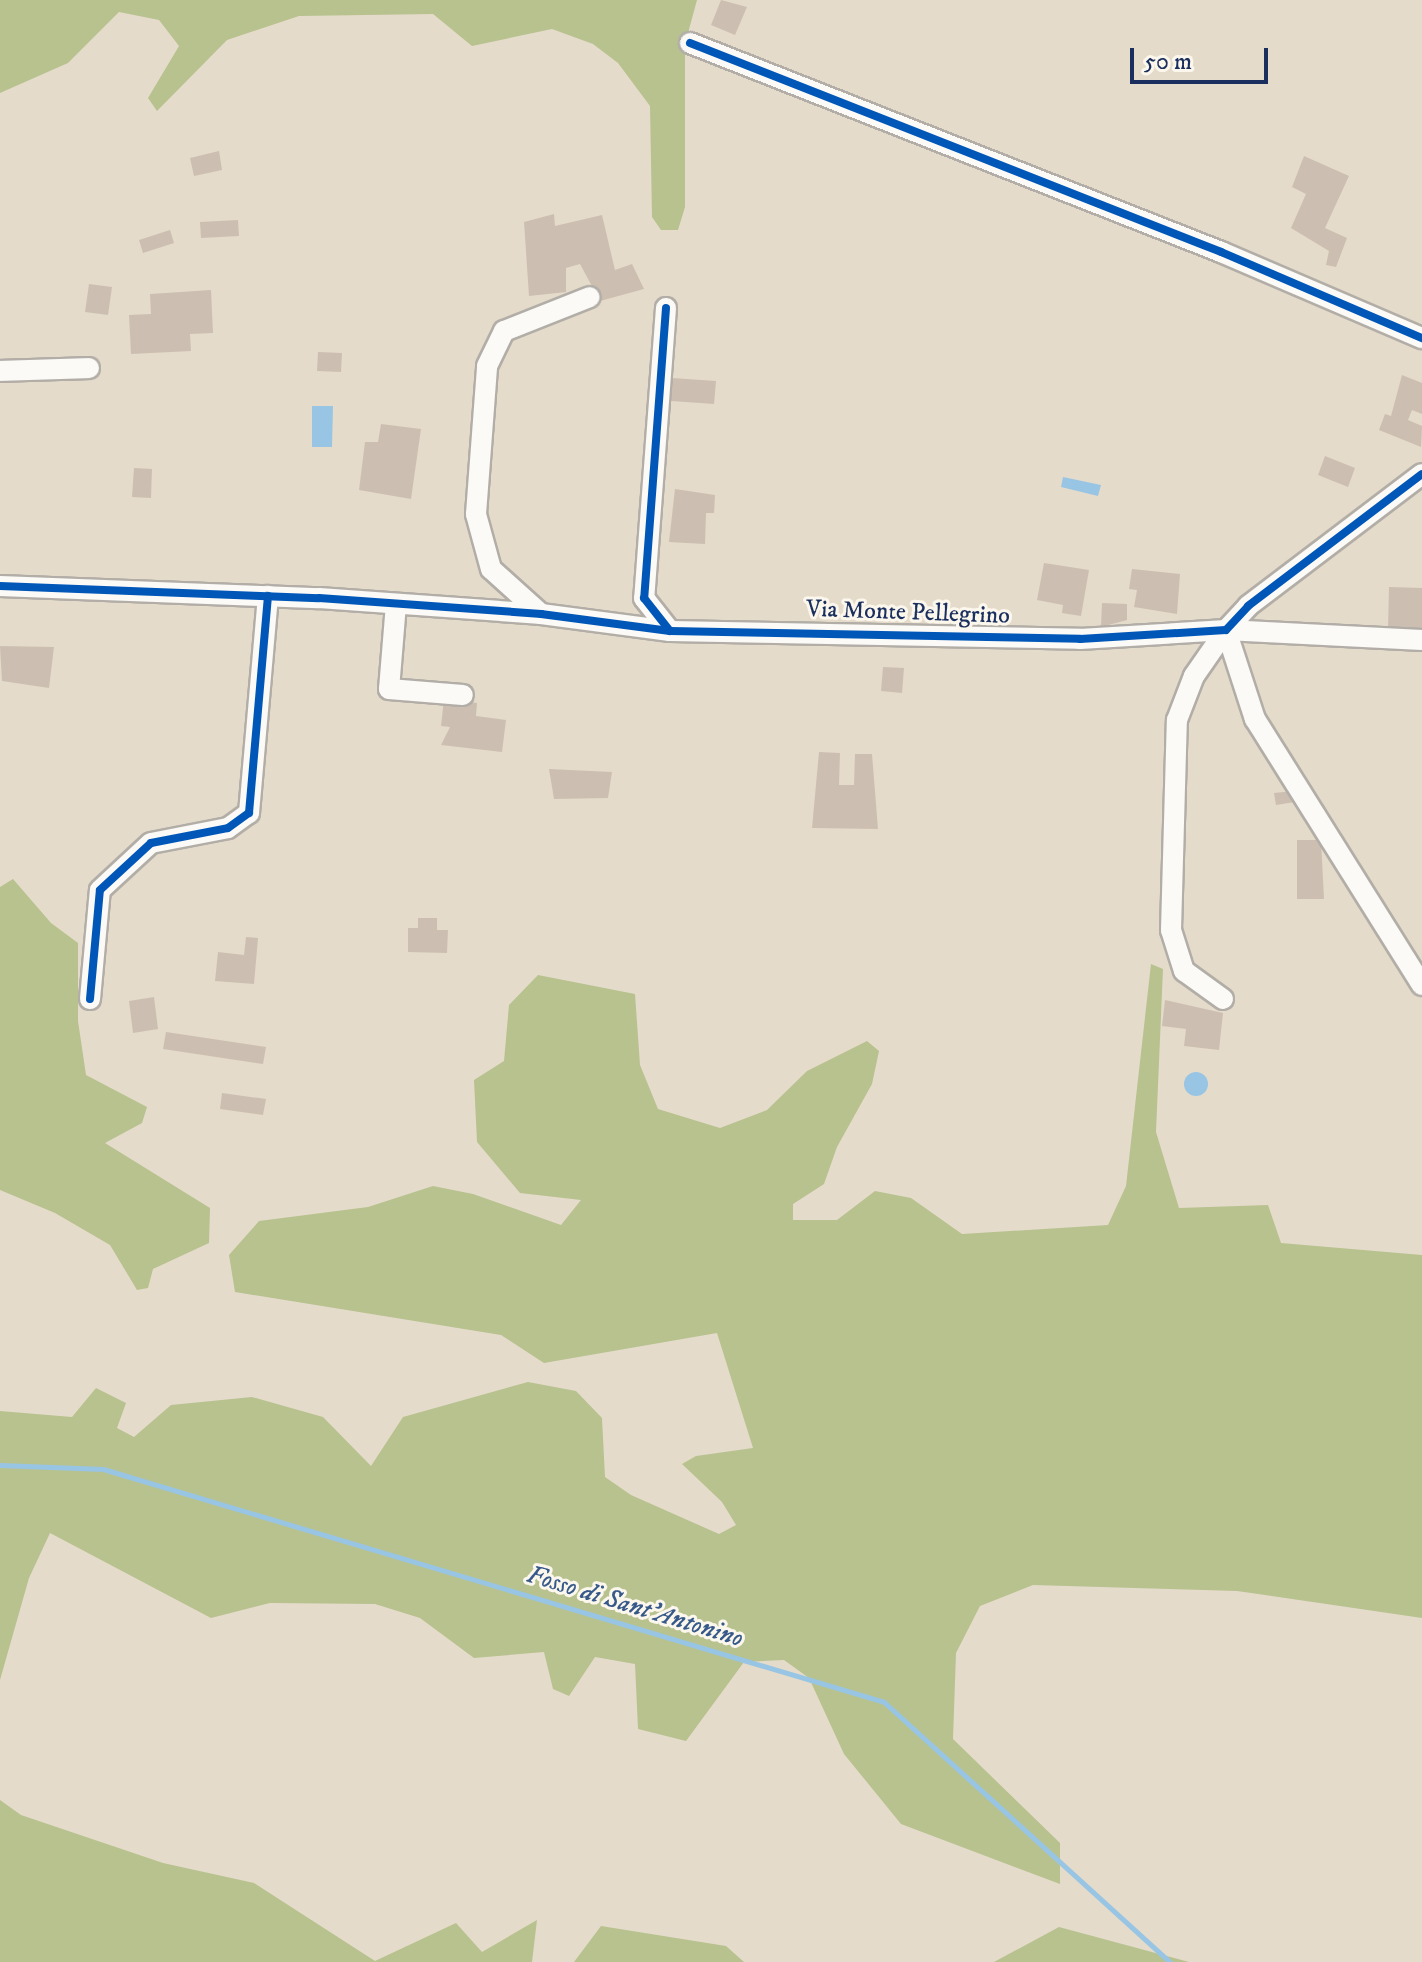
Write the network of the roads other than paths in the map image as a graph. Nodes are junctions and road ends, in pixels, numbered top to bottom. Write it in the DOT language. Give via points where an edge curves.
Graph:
graph roads {
  1 [pos="690,43"];
  2 [pos="590,297"];
  3 [pos="666,308"];
  4 [pos="1422,338"];
  5 [pos="89,368"];
  6 [pos="0,371"];
  7 [pos="1422,474"];
  8 [pos="0,586"];
  9 [pos="268,596"];
  10 [pos="396,604"];
  11 [pos="541,614"];
  12 [pos="1226,630"];
  13 [pos="670,631"];
  14 [pos="1422,640"];
  15 [pos="463,695"];
  16 [pos="1422,985"];
  17 [pos="90,999"];
  18 [pos="1223,999"];
  1 -- 4 [label="street" via="1221,252"];
  2 -- 11 [label="street" via="504,331 487,366 476,514 491,569"];
  3 -- 13 [label="street" via="644,598"];
  5 -- 6 [label="street"];
  7 -- 12 [label="street" via="1248,606"];
  8 -- 9 [label="street, Via Monte Pellegrino"];
  9 -- 10 [label="street, Via Monte Pellegrino"];
  9 -- 17 [label="street" via="249,813 228,828 151,843 100,890"];
  10 -- 11 [label="street, Via Monte Pellegrino"];
  10 -- 15 [label="street" via="389,689"];
  11 -- 13 [label="street, Via Monte Pellegrino"];
  12 -- 13 [label="street, Via Monte Pellegrino" via="1080,639"];
  12 -- 14 [label="street, Via Monte Pellegrino"];
  12 -- 16 [label="street" via="1255,719"];
  12 -- 18 [label="street" via="1194,676 1177,720 1171,930 1184,971"];
}
